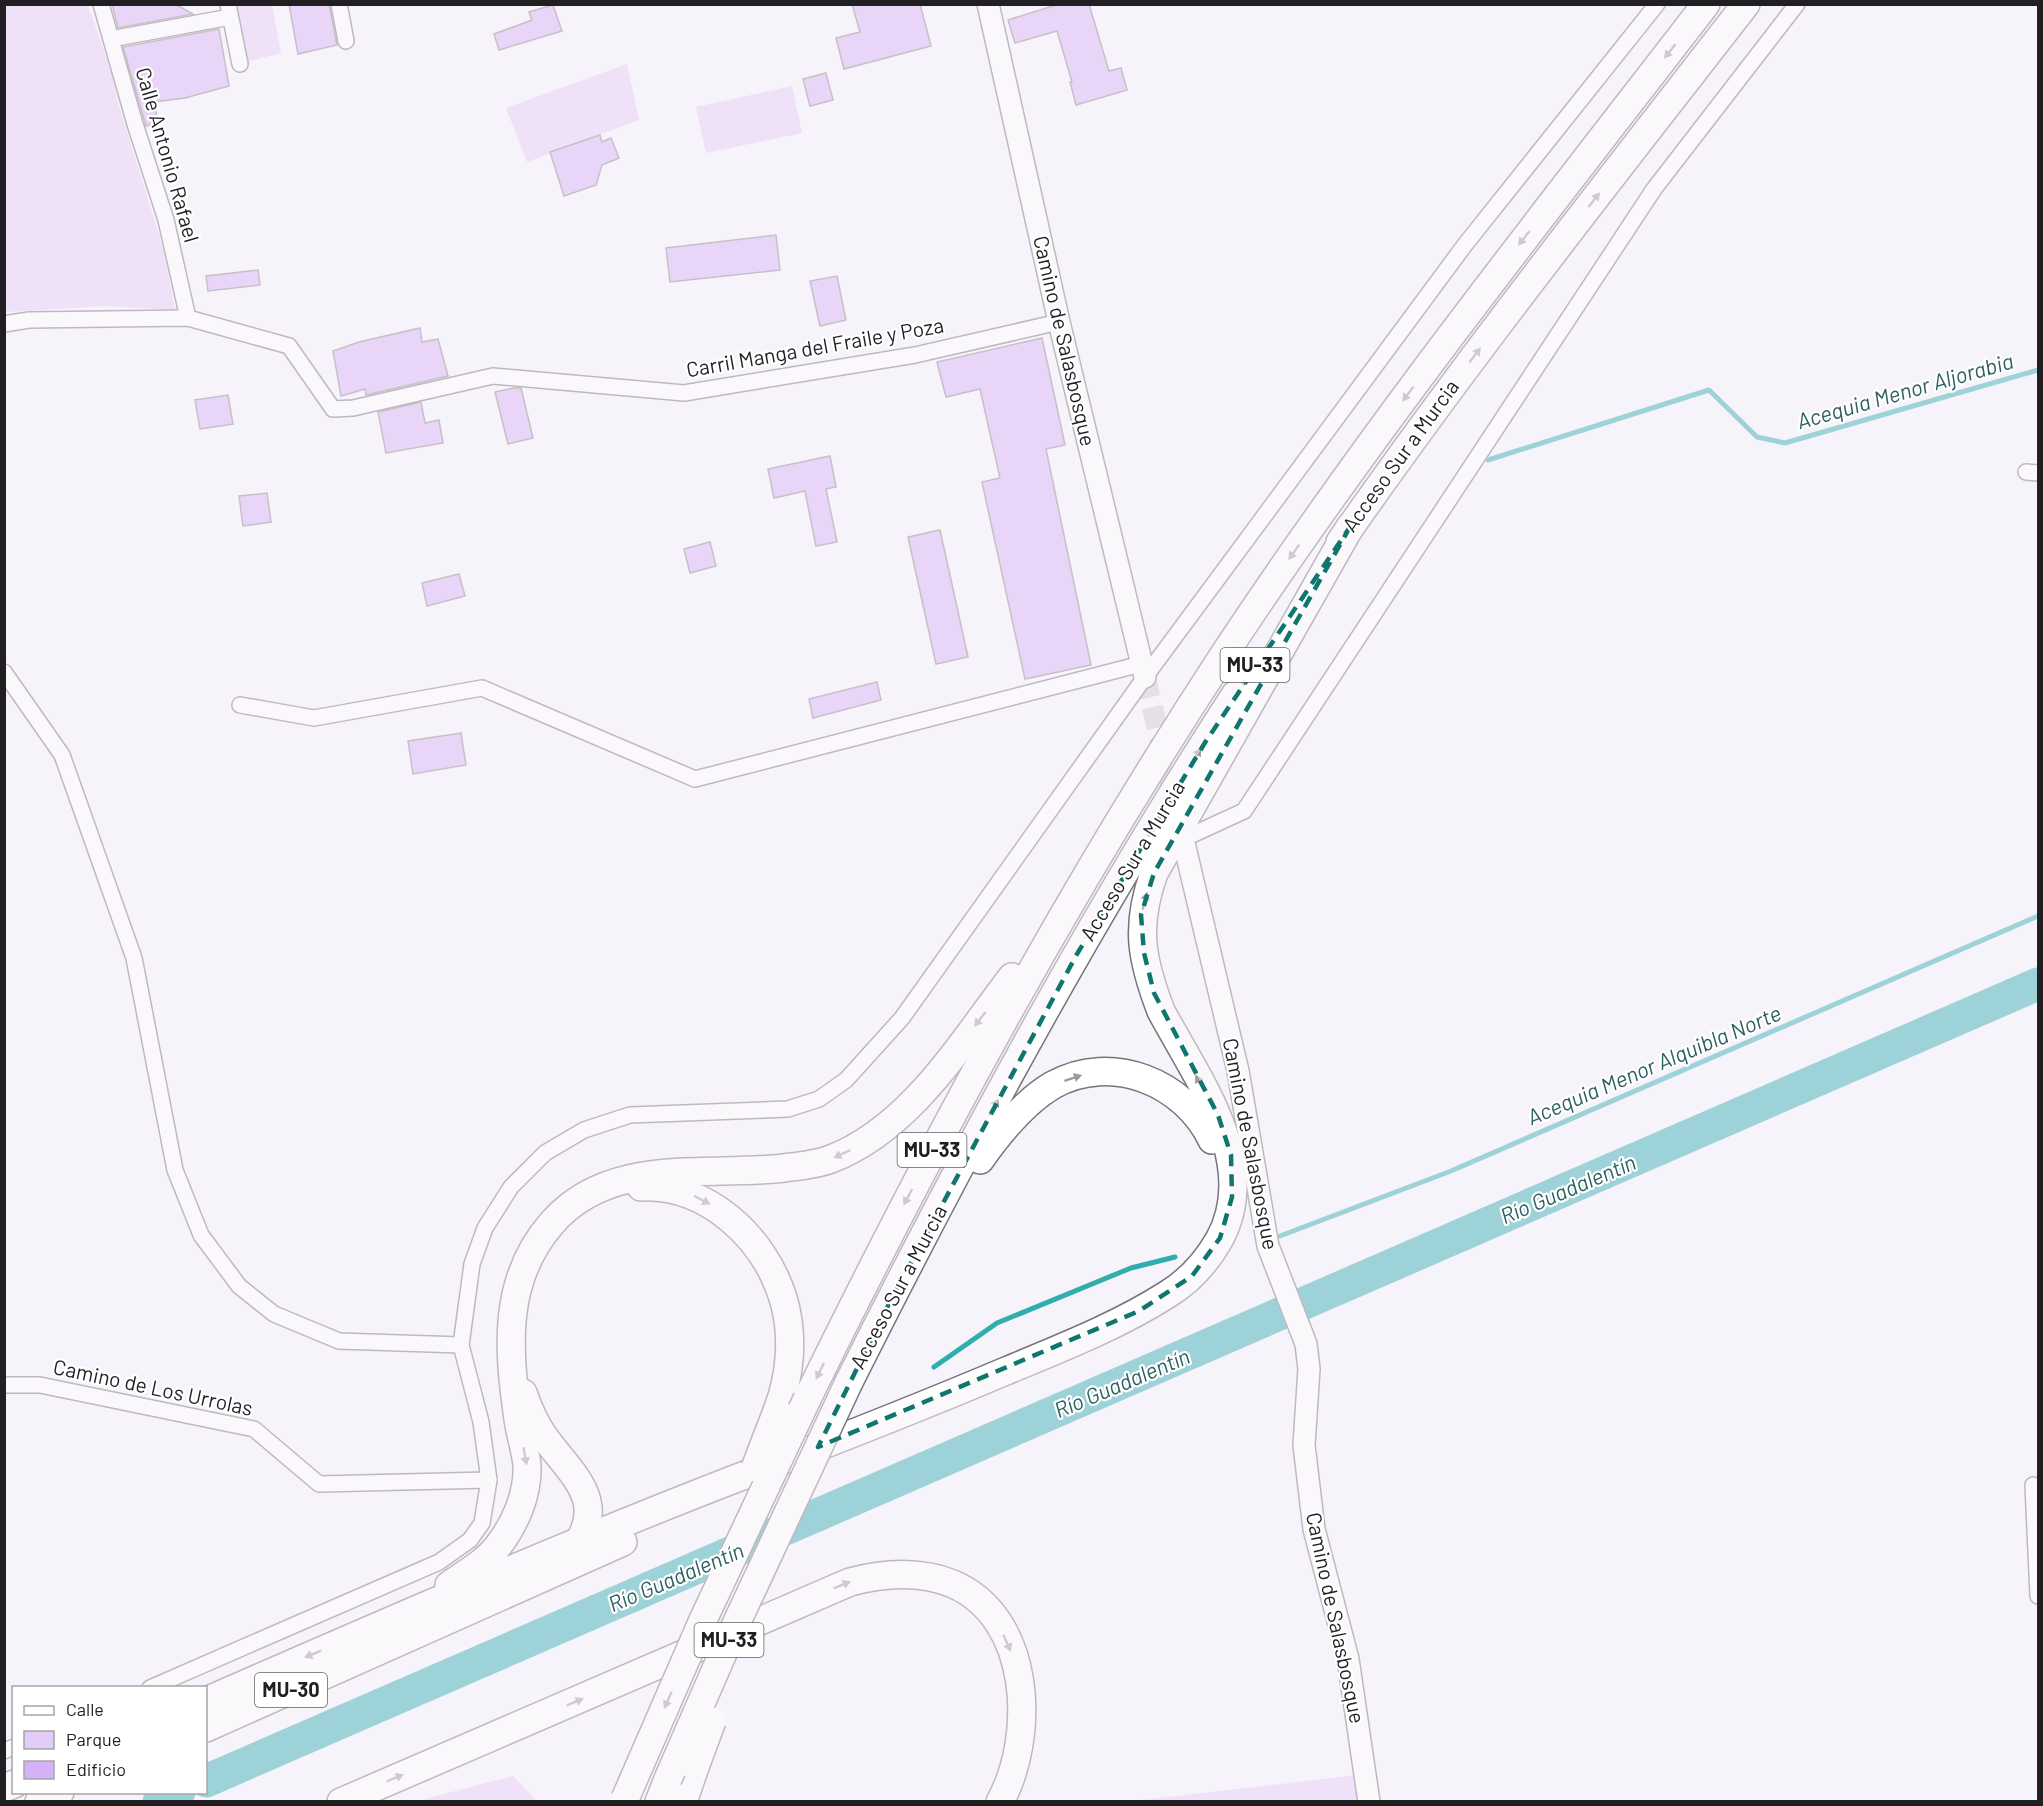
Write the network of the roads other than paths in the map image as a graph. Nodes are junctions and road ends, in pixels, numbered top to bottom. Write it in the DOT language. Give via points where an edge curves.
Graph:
graph roads {
  1 [pos="101,4"];
  2 [pos="339,4"];
  3 [pos="988,4"];
  4 [pos="1657,4"];
  5 [pos="1706,4"];
  6 [pos="1746,4"];
  7 [pos="1797,4"];
  8 [pos="229,11"];
  9 [pos="111,39"];
  10 [pos="346,41"];
  11 [pos="240,64"];
  12 [pos="188,318"];
  13 [pos="1059,322"];
  14 [pos="4,324"];
  15 [pos="1350,527"];
  16 [pos="1143,670"];
  17 [pos="4,672"];
  18 [pos="240,705"];
  19 [pos="1183,839"];
  20 [pos="1067,906"];
  21 [pos="584,1197"];
  22 [pos="1220,1238"];
  23 [pos="892,1298"];
  24 [pos="461,1345"];
  25 [pos="510,1356"];
  26 [pos="4,1385"];
  27 [pos="914,1410"];
  28 [pos="489,1480"];
  29 [pos="2034,1485"];
  30 [pos="792,1503"];
  31 [pos="580,1541"];
  32 [pos="2038,1596"];
  33 [pos="703,1620"];
  34 [pos="372,1641"];
  35 [pos="155,1686"];
  36 [pos="207,1701"];
  37 [pos="207,1727"];
  38 [pos="663,1790"];
  39 [pos="56,1794"];
  40 [pos="625,1800"];
  41 [pos="39,1802"];
  42 [pos="341,1802"];
  43 [pos="683,1802"];
  44 [pos="1000,1802"];
  45 [pos="1369,1802"];
  1 -- 9 [label="street, Calle Antonio Rafael"];
  2 -- 10 [label="street"];
  3 -- 13 [label="street, Camino de Salasbosque"];
  4 -- 16 [label="street" via="1464,246"];
  5 -- 20 [label="highway, Acceso Sur a Murcia / MU-33, one-way" via="1501,269 1323,511 1218,664"];
  15 -- 6 [label="highway, Acceso Sur a Murcia / MU-33, one-way" via="1525,288"];
  7 -- 19 [label="street" via="1654,189 1244,811"];
  8 -- 9 [label="street"];
  8 -- 11 [label="street"];
  9 -- 12 [label="street, Calle Antonio Rafael" via="166,220"];
  12 -- 13 [label="street, Carril Manga del Fraile y Poza" via="289,346 333,409 353,408 493,376 684,393 915,355"];
  12 -- 14 [label="street, Carril Manga del Fraile y Poza" via="29,320"];
  13 -- 16 [label="street, Camino de Salasbosque"];
  22 -- 15 [label="highway, one-way" via="1232,1197 1231,1155 1218,1115 1154,993 1144,953 1141,915 1154,873"];
  23 -- 15 [label="highway, Acceso Sur a Murcia / MU-33, one-way" via="1046,1008 1142,845 1251,671"];
  16 -- 18 [label="street" via="695,779 482,688 314,717"];
  16 -- 24 [label="street" via="902,1018 846,1080 819,1099 788,1109 630,1115 584,1130 545,1153 511,1187 485,1228 472,1264"];
  17 -- 24 [label="street" via="62,755 130,947 175,1170 201,1235 239,1286 274,1314 328,1337 339,1341"];
  19 -- 45 [label="street, Camino de Salasbosque" via="1238,1071 1265,1233 1306,1344 1309,1369 1304,1445 1314,1529 1348,1659"];
  20 -- 21 [label="highway, one-way" via="947,1061 906,1109 870,1139 829,1160 805,1166 655,1173 623,1180"];
  20 -- 33 [label="highway, Acceso Sur a Murcia / MU-33, one-way, bridge" via="888,1233"];
  21 -- 25 [label="highway" via="542,1234 523,1272 510,1327"];
  21 -- 33 [label="highway, one-way, bridge" via="628,1187 684,1192 719,1210 747,1235 783,1298 788,1323 788,1368 777,1411"];
  23 -- 22 [label="highway, one-way" via="997,1136 1053,1085 1087,1074 1128,1074 1148,1079 1166,1087 1193,1109 1212,1140 1222,1172"];
  22 -- 27 [label="highway" via="1192,1276 1171,1293"];
  23 -- 30 [label="highway, Acceso Sur a Murcia / MU-33, bridge"];
  24 -- 28 [label="street" via="481,1422"];
  25 -- 31 [label="highway" via="533,1417 584,1488 588,1510"];
  25 -- 34 [label="highway, one-way" via="527,1465 523,1499 515,1518 497,1549"];
  26 -- 28 [label="street, Camino de Los Urrolas" via="40,1385 254,1430 319,1484"];
  27 -- 31 [label="highway"];
  27 -- 34 [label="highway"];
  28 -- 35 [label="street" via="482,1523 471,1540 439,1562"];
  29 -- 32 [label="street"];
  30 -- 38 [label="highway, Acceso Sur a Murcia / MU-33, bridge"];
  30 -- 43 [label="highway, bridge"];
  31 -- 34 [label="highway" via="560,1562"];
  33 -- 40 [label="highway, Acceso Sur a Murcia / MU-33, one-way, bridge"];
  34 -- 36 [label="highway, MU-30, one-way"];
  34 -- 37 [label="highway, MU-30"];
  39 -- 41 [label="highway"];
  42 -- 44 [label="highway, one-way" via="850,1582 897,1573 936,1578 973,1596 996,1621 1012,1652 1021,1679 1023,1722"];
}
